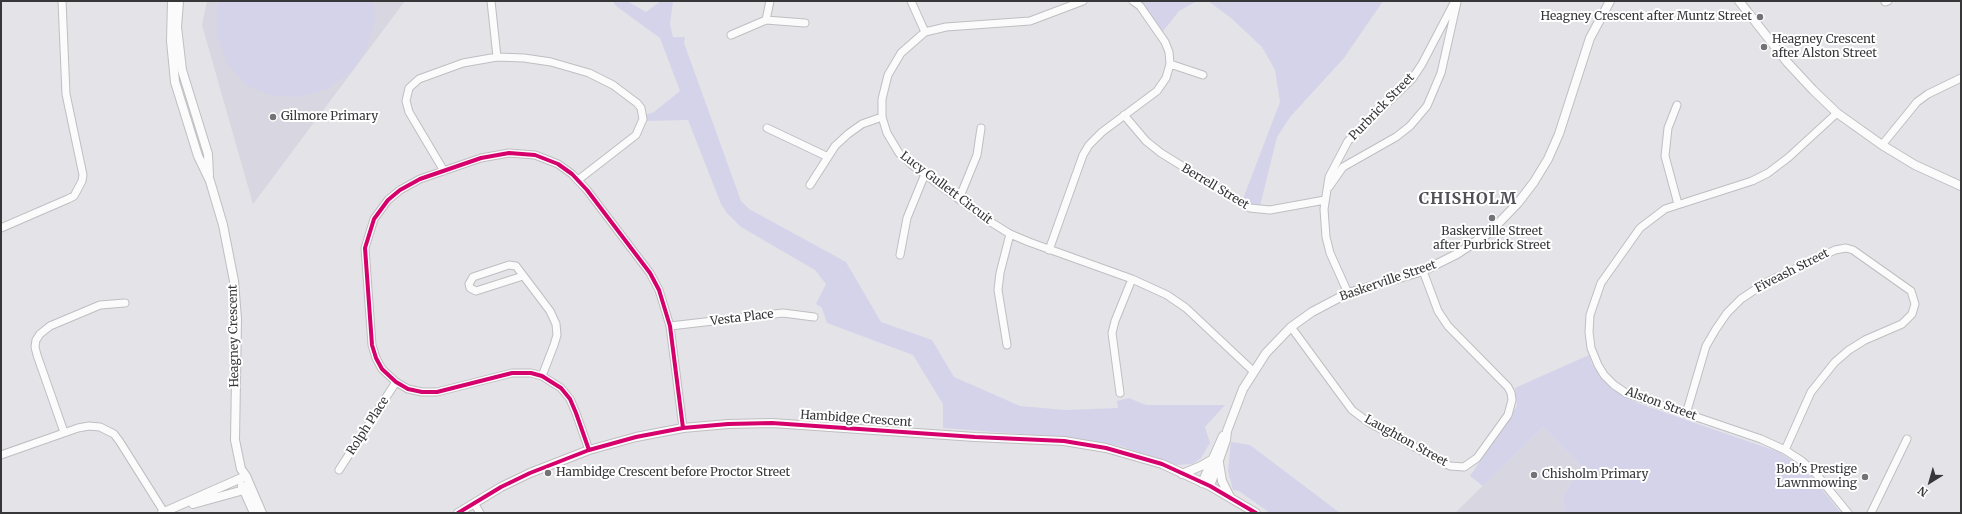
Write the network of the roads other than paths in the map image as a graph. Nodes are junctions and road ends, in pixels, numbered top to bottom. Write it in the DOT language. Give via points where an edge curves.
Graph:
graph roads {
  1 [pos="62,1"];
  2 [pos="172,1"];
  3 [pos="179,1"];
  4 [pos="491,1"];
  5 [pos="770,1"];
  6 [pos="911,1"];
  7 [pos="1083,1"];
  8 [pos="1133,1"];
  9 [pos="1456,1"];
  10 [pos="1610,1"];
  11 [pos="1739,1"];
  12 [pos="766,20"];
  13 [pos="805,23"];
  14 [pos="174,27"];
  15 [pos="925,32"];
  16 [pos="731,35"];
  17 [pos="497,57"];
  18 [pos="1170,64"];
  19 [pos="1203,75"];
  20 [pos="1961,78"];
  21 [pos="1677,105"];
  22 [pos="1838,113"];
  23 [pos="1124,116"];
  24 [pos="882,117"];
  25 [pos="767,128"];
  26 [pos="981,128"];
  27 [pos="1882,145"];
  28 [pos="826,156"];
  29 [pos="444,171"];
  30 [pos="924,174"];
  31 [pos="578,180"];
  32 [pos="810,185"];
  33 [pos="1961,186"];
  34 [pos="1325,197"];
  35 [pos="959,199"];
  36 [pos="1678,204"];
  37 [pos="1,228"];
  38 [pos="1010,234"];
  39 [pos="1049,250"];
  40 [pos="900,254"];
  41 [pos="1422,271"];
  42 [pos="523,276"];
  43 [pos="1132,279"];
  44 [pos="1348,293"];
  45 [pos="125,303"];
  46 [pos="814,317"];
  47 [pos="670,326"];
  48 [pos="1291,327"];
  49 [pos="1007,345"];
  50 [pos="1253,371"];
  51 [pos="542,376"];
  52 [pos="396,382"];
  53 [pos="1120,393"];
  54 [pos="1686,414"];
  55 [pos="683,428"];
  56 [pos="64,432"];
  57 [pos="1907,439"];
  58 [pos="588,450"];
  59 [pos="1785,450"];
  60 [pos="1,454"];
  61 [pos="1216,460"];
  62 [pos="339,470"];
  63 [pos="1182,474"];
  64 [pos="243,478"];
  65 [pos="1206,485"];
  66 [pos="247,489"];
  67 [pos="1230,497"];
  68 [pos="474,503"];
  69 [pos="163,513"];
  70 [pos="254,513"];
  71 [pos="262,513"];
  72 [pos="458,513"];
  73 [pos="480,513"];
  74 [pos="1256,513"];
  75 [pos="1848,513"];
  76 [pos="1871,513"];
  1 -- 37 [label="street" via="66,94 83,175 82,182 80,188 68,199"];
  2 -- 14 [label="street, Heagney Crescent"];
  3 -- 14 [label="street, Heagney Crescent"];
  4 -- 17 [label="street"];
  5 -- 12 [label="street"];
  6 -- 15 [label="street"];
  7 -- 15 [label="street, Lucy Gullett Circuit" via="1030,21 946,27"];
  8 -- 18 [label="street" via="1140,6 1165,42"];
  9 -- 34 [label="street, Purbrick Street" via="1412,79 1348,141 1332,168"];
  9 -- 34 [label="street, Purbrick Street" via="1441,73 1427,106 1410,126 1396,137 1343,167"];
  10 -- 41 [label="street, Baskerville Street" via="1590,38 1559,134 1534,182 1490,232 1457,254"];
  11 -- 22 [label="street" via="1787,62"];
  12 -- 13 [label="street"];
  12 -- 16 [label="street"];
  14 -- 64 [label="street, Heagney Crescent" via="178,92 198,156 210,181 227,240 234,281 235,440"];
  15 -- 24 [label="street, Lucy Gullett Circuit" via="901,53 891,70 884,87"];
  17 -- 29 [label="street" via="446,67 419,79 409,88 406,101 409,112"];
  17 -- 31 [label="street" via="551,62 577,69 613,86 637,102 641,108 643,119 636,134"];
  18 -- 19 [label="street"];
  18 -- 23 [label="street" via="1161,87"];
  20 -- 27 [label="street" via="1917,102"];
  21 -- 36 [label="street" via="1668,128 1665,156"];
  22 -- 27 [label="street"];
  22 -- 36 [label="street, Alston Street" via="1768,173 1752,181"];
  23 -- 34 [label="street, Berrell Street" via="1146,142 1161,153 1250,208 1270,210"];
  23 -- 39 [label="street" via="1102,132 1083,155"];
  24 -- 28 [label="street" via="862,124"];
  24 -- 30 [label="street, Lucy Gullett Circuit" via="888,136 900,153"];
  25 -- 28 [label="street"];
  26 -- 35 [label="street" via="977,154"];
  27 -- 33 [label="street" via="1915,165"];
  28 -- 32 [label="street"];
  29 -- 31 [label="street" via="490,156 517,153 535,155 551,161"];
  29 -- 52 [label="street" via="406,185 388,200 374,219 366,241 365,263 372,345 382,369"];
  30 -- 35 [label="street, Lucy Gullett Circuit"];
  30 -- 40 [label="street" via="907,218"];
  31 -- 47 [label="street" via="650,273 662,298"];
  34 -- 44 [label="street, Purbrick Street" via="1324,228 1329,248"];
  35 -- 38 [label="street, Lucy Gullett Circuit"];
  36 -- 54 [label="street, Alston Street" via="1658,213 1640,228 1610,270 1594,299 1589,332 1591,348 1598,365 1614,386 1626,393"];
  38 -- 39 [label="street, Lucy Gullett Circuit"];
  38 -- 49 [label="street" via="998,290"];
  39 -- 43 [label="street, Lucy Gullett Circuit"];
  41 -- 44 [label="street, Baskerville Street"];
  41 -- 48 [label="street, Laughton Street" via="1438,312 1448,326 1511,393 1508,415 1477,458 1464,467 1450,466 1368,422 1352,410"];
  42 -- 42 [label="street" via="476,291 470,288 469,284 473,277 509,265 516,266"];
  42 -- 51 [label="street" via="550,311 556,324 557,335"];
  43 -- 50 [label="street, Lucy Gullett Circuit" via="1167,295 1186,308"];
  43 -- 53 [label="street" via="1114,321 1112,333"];
  44 -- 48 [label="street, Baskerville Street" via="1312,312"];
  45 -- 56 [label="street" via="100,305 50,326 36,340 37,355"];
  46 -- 47 [label="street, Vesta Place" via="783,313"];
  47 -- 55 [label="street"];
  48 -- 50 [label="street, Baskerville Street"];
  50 -- 61 [label="street, Baskerville Street" via="1243,389"];
  51 -- 52 [label="street" via="512,373 437,392 415,390"];
  51 -- 58 [label="street" via="561,388 570,399"];
  52 -- 62 [label="street, Rolph Place"];
  54 -- 59 [label="street, Alston Street" via="1761,439"];
  54 -- 59 [label="street, Fiveash Street" via="1706,346 1723,318 1741,299 1764,283 1834,250 1853,250 1911,291 1915,304 1912,314 1902,324 1849,350 1830,367 1808,396"];
  55 -- 58 [label="street, Hambidge Crescent"];
  55 -- 63 [label="street, Hambidge Crescent" via="772,423 976,438 1064,441 1125,453 1162,464"];
  56 -- 60 [label="street"];
  56 -- 69 [label="street" via="89,426 100,427 114,434"];
  57 -- 76 [label="street"];
  58 -- 68 [label="street, Hambidge Crescent" via="530,473"];
  59 -- 75 [label="street, Alston Street" via="1817,475"];
  61 -- 63 [label="street"];
  61 -- 65 [label="street, Baskerville Street"];
  61 -- 67 [label="street"];
  63 -- 65 [label="street, Hambidge Crescent"];
  64 -- 66 [label="street, Heagney Crescent"];
  64 -- 69 [label="street"];
  65 -- 67 [label="street, Hambidge Crescent"];
  66 -- 69 [label="street"];
  66 -- 70 [label="street, Heagney Crescent"];
  66 -- 71 [label="street, Heagney Crescent"];
  67 -- 74 [label="street, Hambidge Crescent"];
  68 -- 72 [label="street, Hambidge Crescent"];
  68 -- 73 [label="street"];
}
